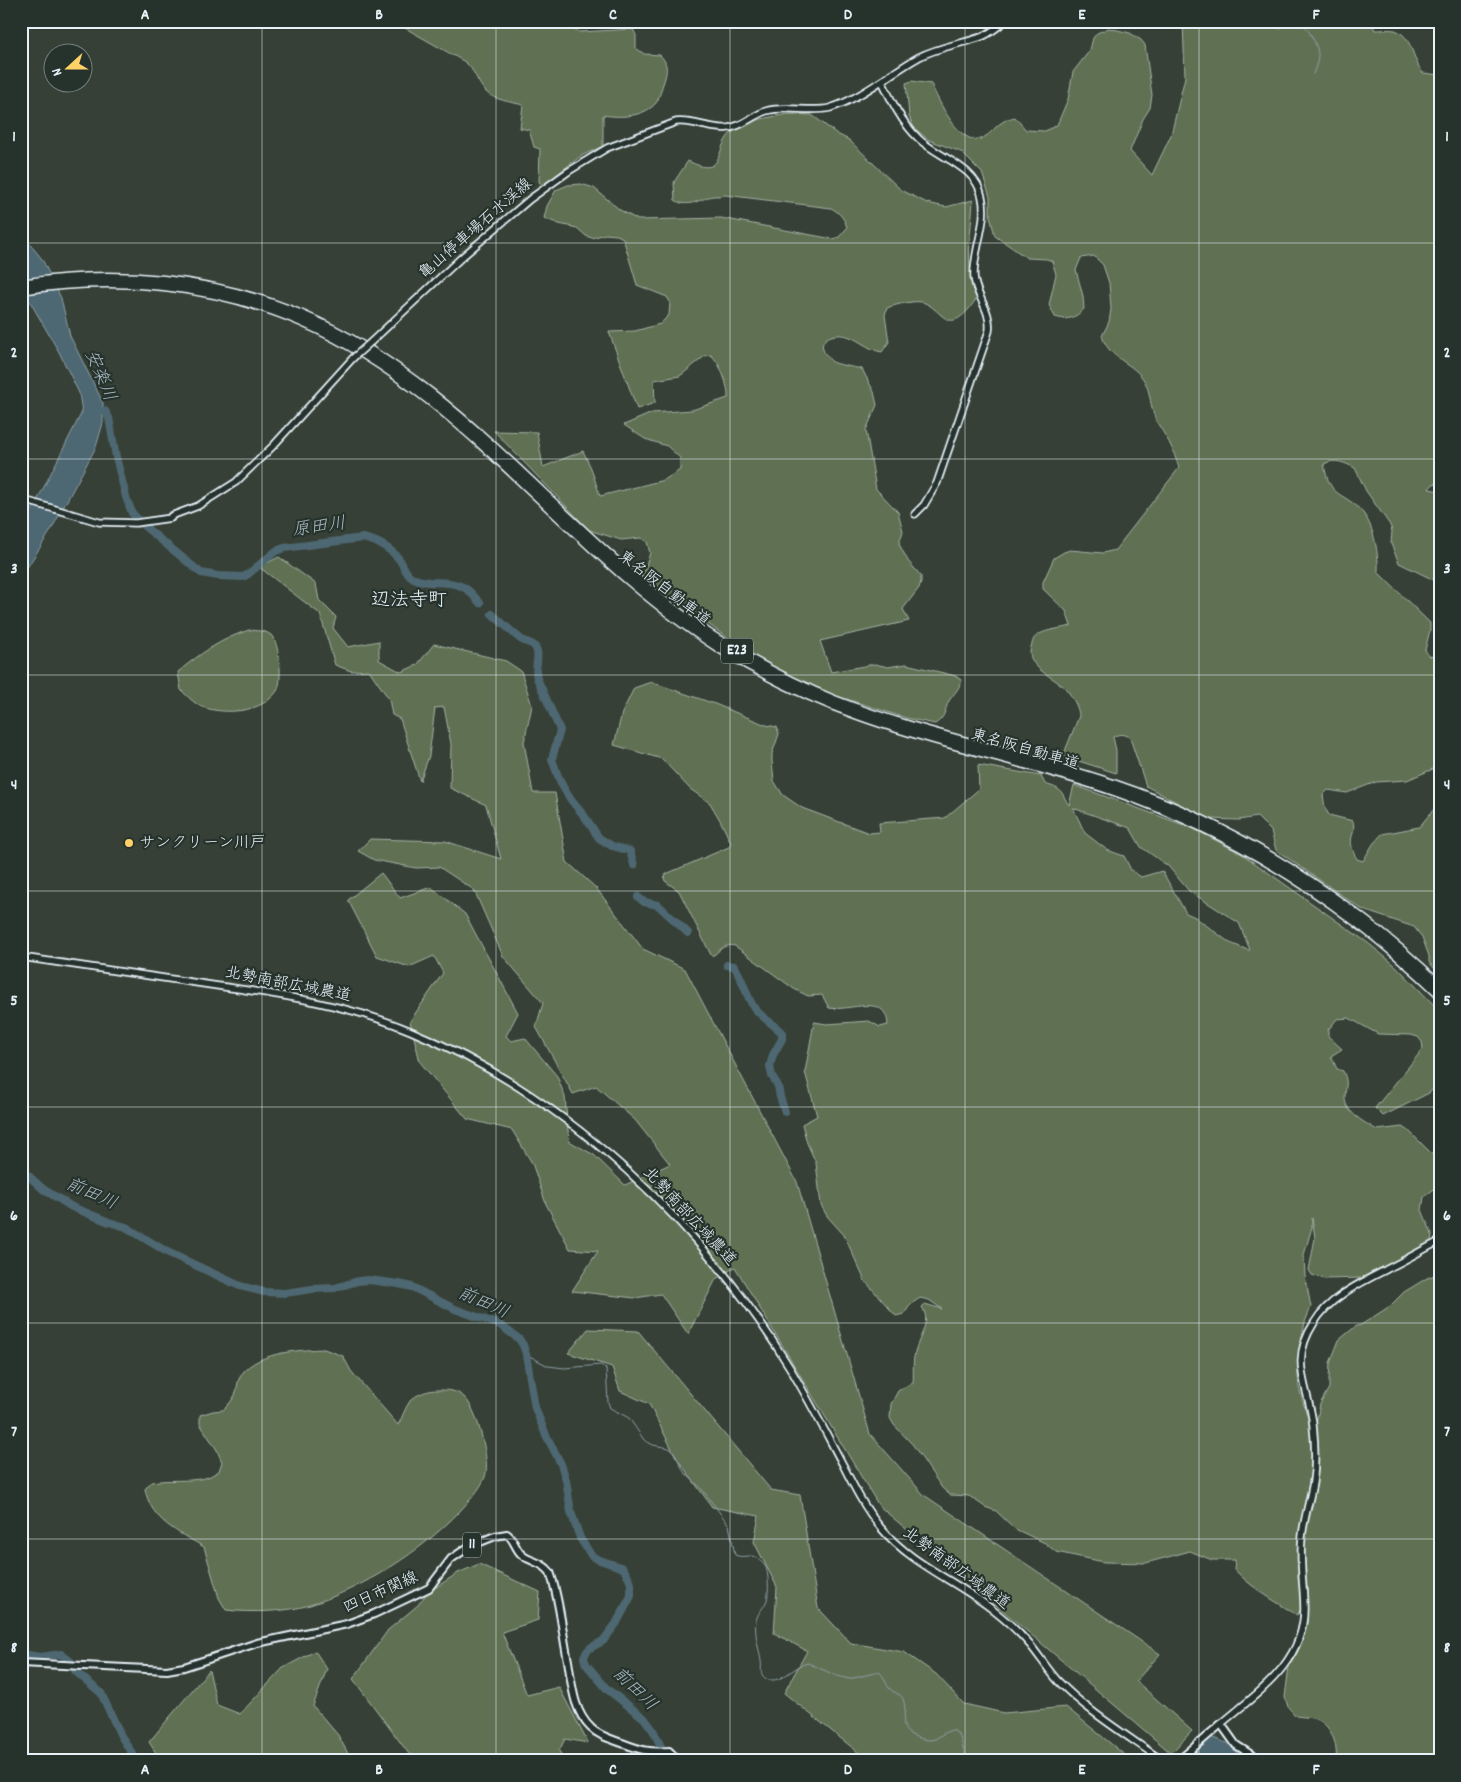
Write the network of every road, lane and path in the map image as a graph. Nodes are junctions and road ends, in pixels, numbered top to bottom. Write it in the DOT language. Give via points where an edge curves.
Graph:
graph roads {
  1 [pos="1006,21"];
  2 [pos="882,81"];
  3 [pos="21,279"];
  4 [pos="73,279"];
  5 [pos="21,284"];
  6 [pos="21,290"];
  7 [pos="21,295"];
  8 [pos="21,492"];
  9 [pos="24,500"];
  10 [pos="21,509"];
  11 [pos="915,514"];
  12 [pos="21,957"];
  13 [pos="1440,985"];
  14 [pos="1440,994"];
  15 [pos="1440,1241"];
  16 [pos="21,1663"];
  17 [pos="1221,1724"];
  18 [pos="679,1761"];
  19 [pos="1164,1761"];
  20 [pos="1178,1761"];
  21 [pos="1261,1761"];
  1 -- 2 [label="street, 亀山停車場石水渓線" via="983,36 919,57"];
  2 -- 9 [label="street, 亀山停車場石水渓線, bridge" via="826,109 773,110 727,128 676,122 598,153 568,171 457,261 353,358 236,482 198,506 171,518 148,522 99,522"];
  2 -- 11 [label="street" via="912,132 970,174 980,190 983,203 974,274 976,287 989,315 989,331 936,483"];
  3 -- 4 [label="highway"];
  4 -- 5 [label="highway, 東名阪自動車道 / E23"];
  4 -- 6 [label="highway, 東名阪自動車道 / E23"];
  4 -- 7 [label="highway"];
  4 -- 13 [label="highway, 東名阪自動車道 / E23" via="110,276 180,281 238,293 301,315 343,335 380,356 436,397 645,586 744,656 838,701 912,726 1095,778 1197,817 1274,858 1328,893 1377,930"];
  4 -- 14 [label="highway, 東名阪自動車道 / E23" via="211,293 300,321 340,341 433,402 640,590 678,621 735,657 798,690 860,716 1077,779 1193,823 1269,863 1325,899 1374,936"];
  8 -- 9 [label="street"];
  9 -- 10 [label="street"];
  12 -- 19 [label="street, 北勢南部広域農道" via="290,996 361,1013 450,1048 492,1069 541,1101 585,1134 632,1176 714,1262 770,1337 867,1509 890,1539 918,1562 994,1611 1029,1644 1078,1699"];
  15 -- 17 [label="street" via="1335,1299 1316,1319 1306,1337 1301,1372 1313,1423 1315,1457 1302,1538 1303,1628 1285,1666"];
  16 -- 18 [label="main road, 四日市関線 / 11" via="148,1670 175,1668 257,1643 347,1624 426,1590 451,1559 470,1546 507,1534 521,1555 544,1565 550,1572 574,1696 587,1724 594,1731 637,1750 671,1752"];
  17 -- 20 [label="main road"];
  17 -- 21 [label="main road" via="1236,1745"];
}
